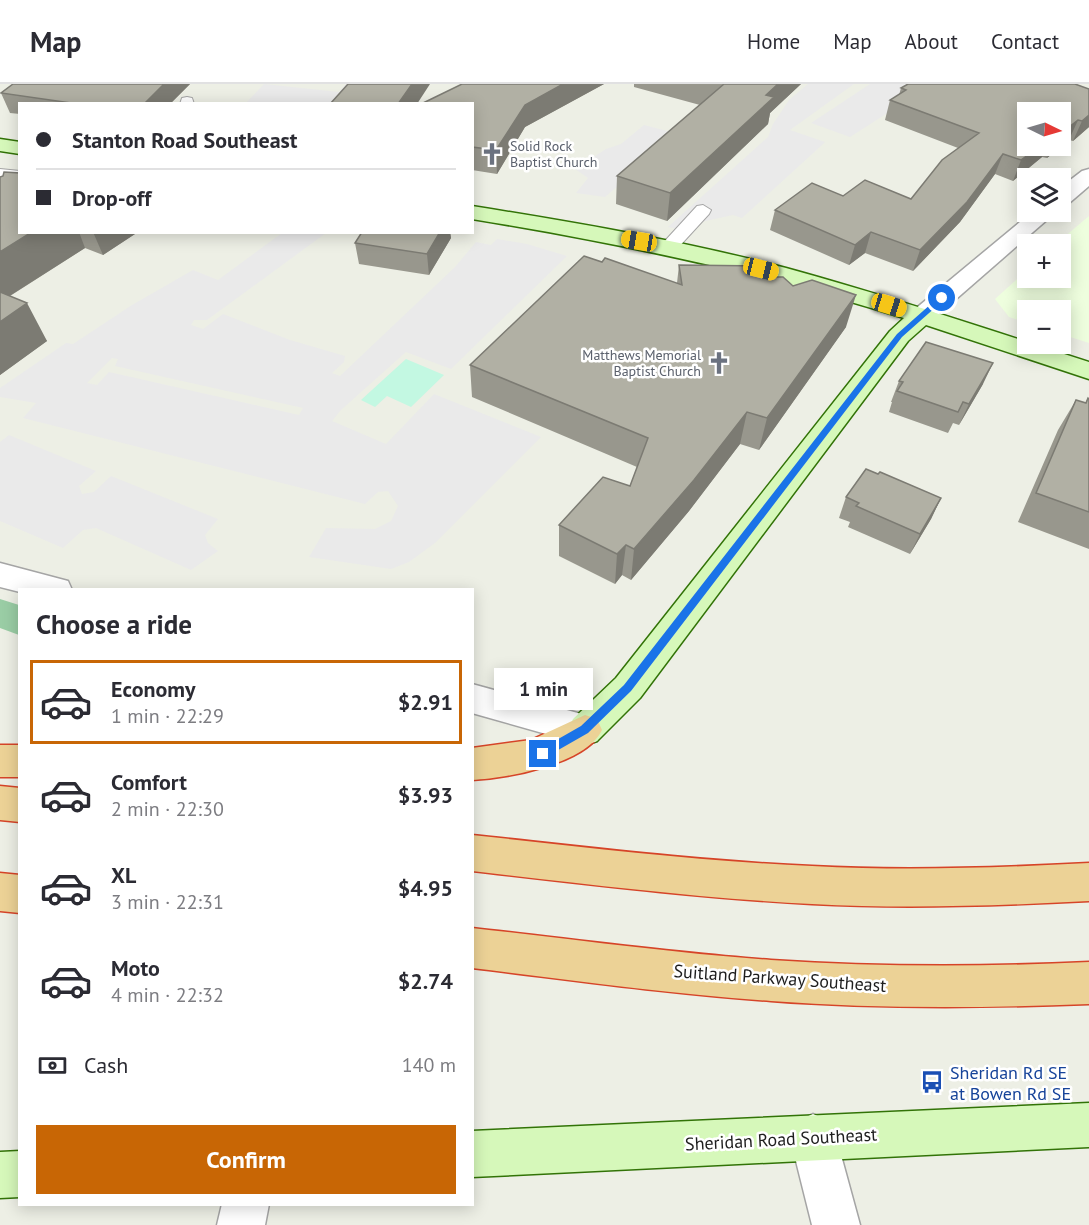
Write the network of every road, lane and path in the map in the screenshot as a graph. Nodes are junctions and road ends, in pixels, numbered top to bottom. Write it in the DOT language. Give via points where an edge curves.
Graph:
graph roads {
  1 [pos="0,145"];
  2 [pos="18,148"];
  3 [pos="0,174"];
  4 [pos="1089,175"];
  5 [pos="18,176"];
  6 [pos="1071,190"];
  7 [pos="703,210"];
  8 [pos="474,212"];
  9 [pos="1033,222"];
  10 [pos="669,247"];
  11 [pos="922,315"];
  12 [pos="1089,371"];
  13 [pos="0,574"];
  14 [pos="50,588"];
  15 [pos="474,699"];
  16 [pos="585,730"];
  17 [pos="0,761"];
  18 [pos="18,761"];
  19 [pos="474,764"];
  20 [pos="0,803"];
  21 [pos="18,806"];
  22 [pos="474,853"];
  23 [pos="1089,882"];
  24 [pos="0,892"];
  25 [pos="18,894"];
  26 [pos="474,948"];
  27 [pos="1089,984"];
  28 [pos="1089,1125"];
  29 [pos="813,1137"];
  30 [pos="474,1154"];
  31 [pos="18,1174"];
  32 [pos="0,1175"];
  33 [pos="246,1206"];
  34 [pos="241,1225"];
  35 [pos="836,1225"];
  1 -- 2 [label="main road"];
  3 -- 5 [label="lane"];
  4 -- 6 [label="street"];
  7 -- 10 [label="lane"];
  8 -- 10 [label="main road"];
  9 -- 11 [label="street"];
  10 -- 11 [label="main road"];
  11 -- 12 [label="main road"];
  11 -- 16 [label="main road" via="899,336 627,688"];
  13 -- 14 [label="street"];
  15 -- 16 [label="street"];
  16 -- 19 [label="highway" via="543,754"];
  17 -- 18 [label="highway"];
  20 -- 21 [label="highway"];
  22 -- 23 [label="highway" via="814,885 988,888"];
  24 -- 25 [label="highway"];
  26 -- 27 [label="highway, Suitland Parkway Southeast" via="814,983 997,987"];
  28 -- 29 [label="main road, Sheridan Road Southeast"];
  29 -- 30 [label="main road, Sheridan Road Southeast"];
  29 -- 35 [label="street"];
  31 -- 32 [label="main road"];
  33 -- 34 [label="street"];
}
